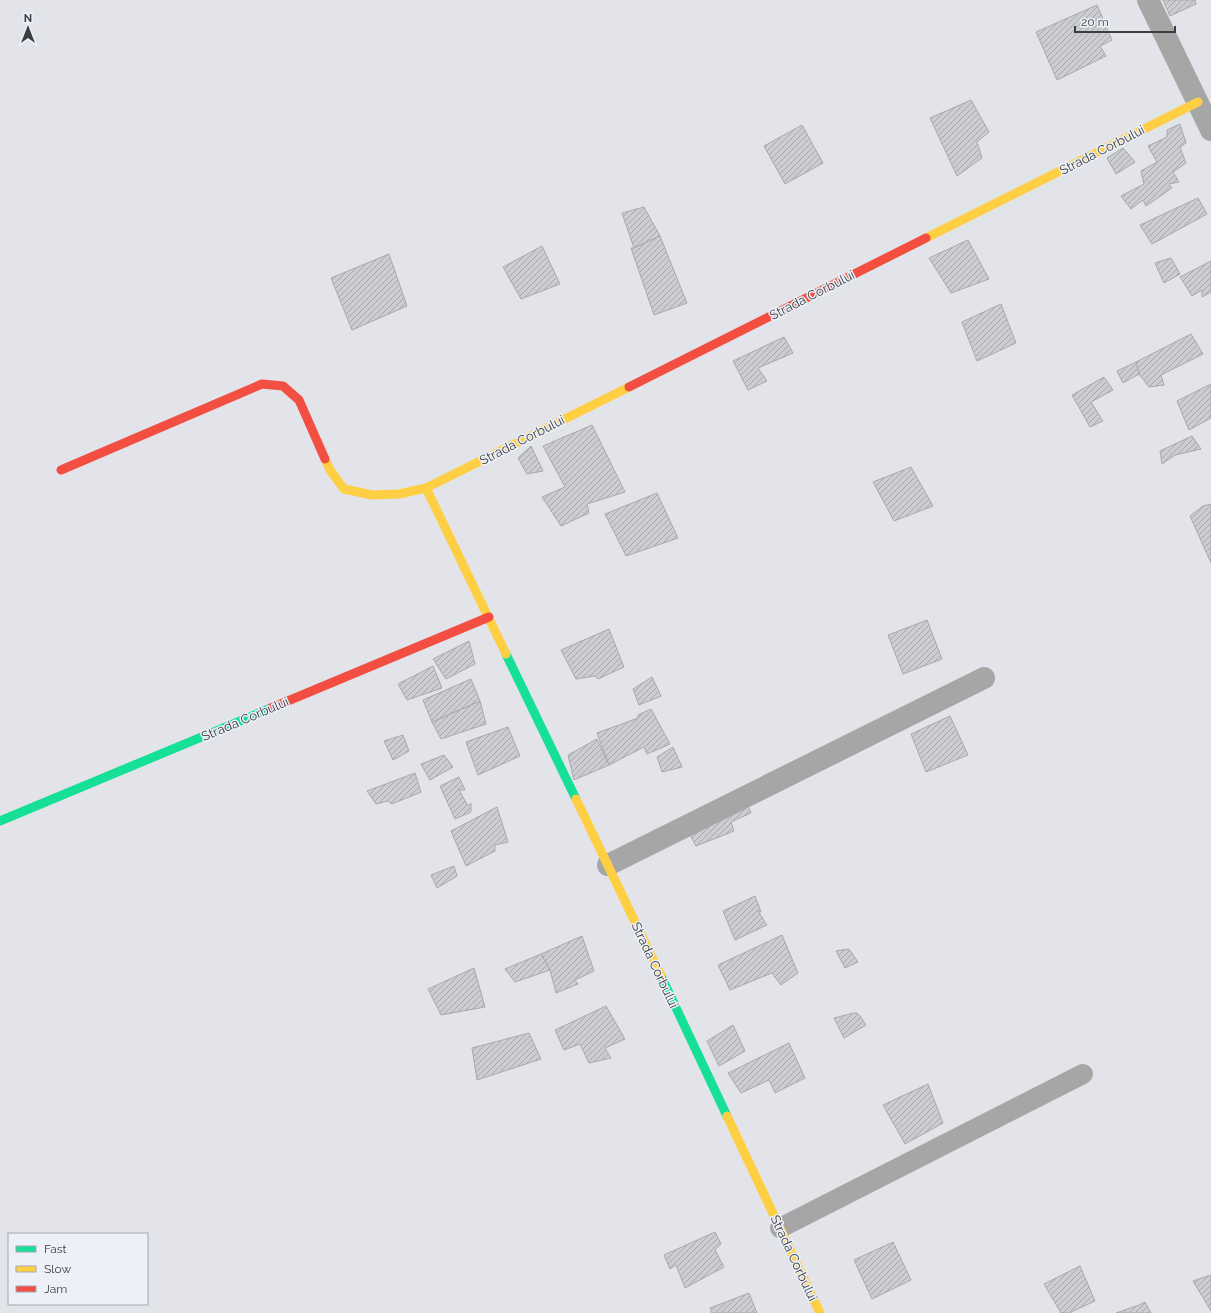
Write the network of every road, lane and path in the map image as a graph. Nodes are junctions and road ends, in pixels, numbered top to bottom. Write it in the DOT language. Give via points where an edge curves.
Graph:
graph roads {
  1 [pos="1148,0"];
  2 [pos="1198,102"];
  3 [pos="1211,130"];
  4 [pos="60,470"];
  5 [pos="426,488"];
  6 [pos="489,617"];
  7 [pos="984,678"];
  8 [pos="0,821"];
  9 [pos="608,865"];
  10 [pos="1083,1074"];
  11 [pos="780,1228"];
  12 [pos="820,1313"];
  1 -- 2 [label="street"];
  2 -- 3 [label="street"];
  2 -- 5 [label="street, Strada Corbului"];
  4 -- 5 [label="street, Strada Corbului" via="262,384 283,386 299,400 330,470 344,489 372,495 399,494"];
  5 -- 6 [label="street, Strada Corbului"];
  6 -- 8 [label="street, Strada Corbului"];
  6 -- 9 [label="street, Strada Corbului"];
  7 -- 9 [label="street"];
  9 -- 11 [label="street, Strada Corbului"];
  10 -- 11 [label="lane"];
  11 -- 12 [label="street, Strada Corbului"];
}
